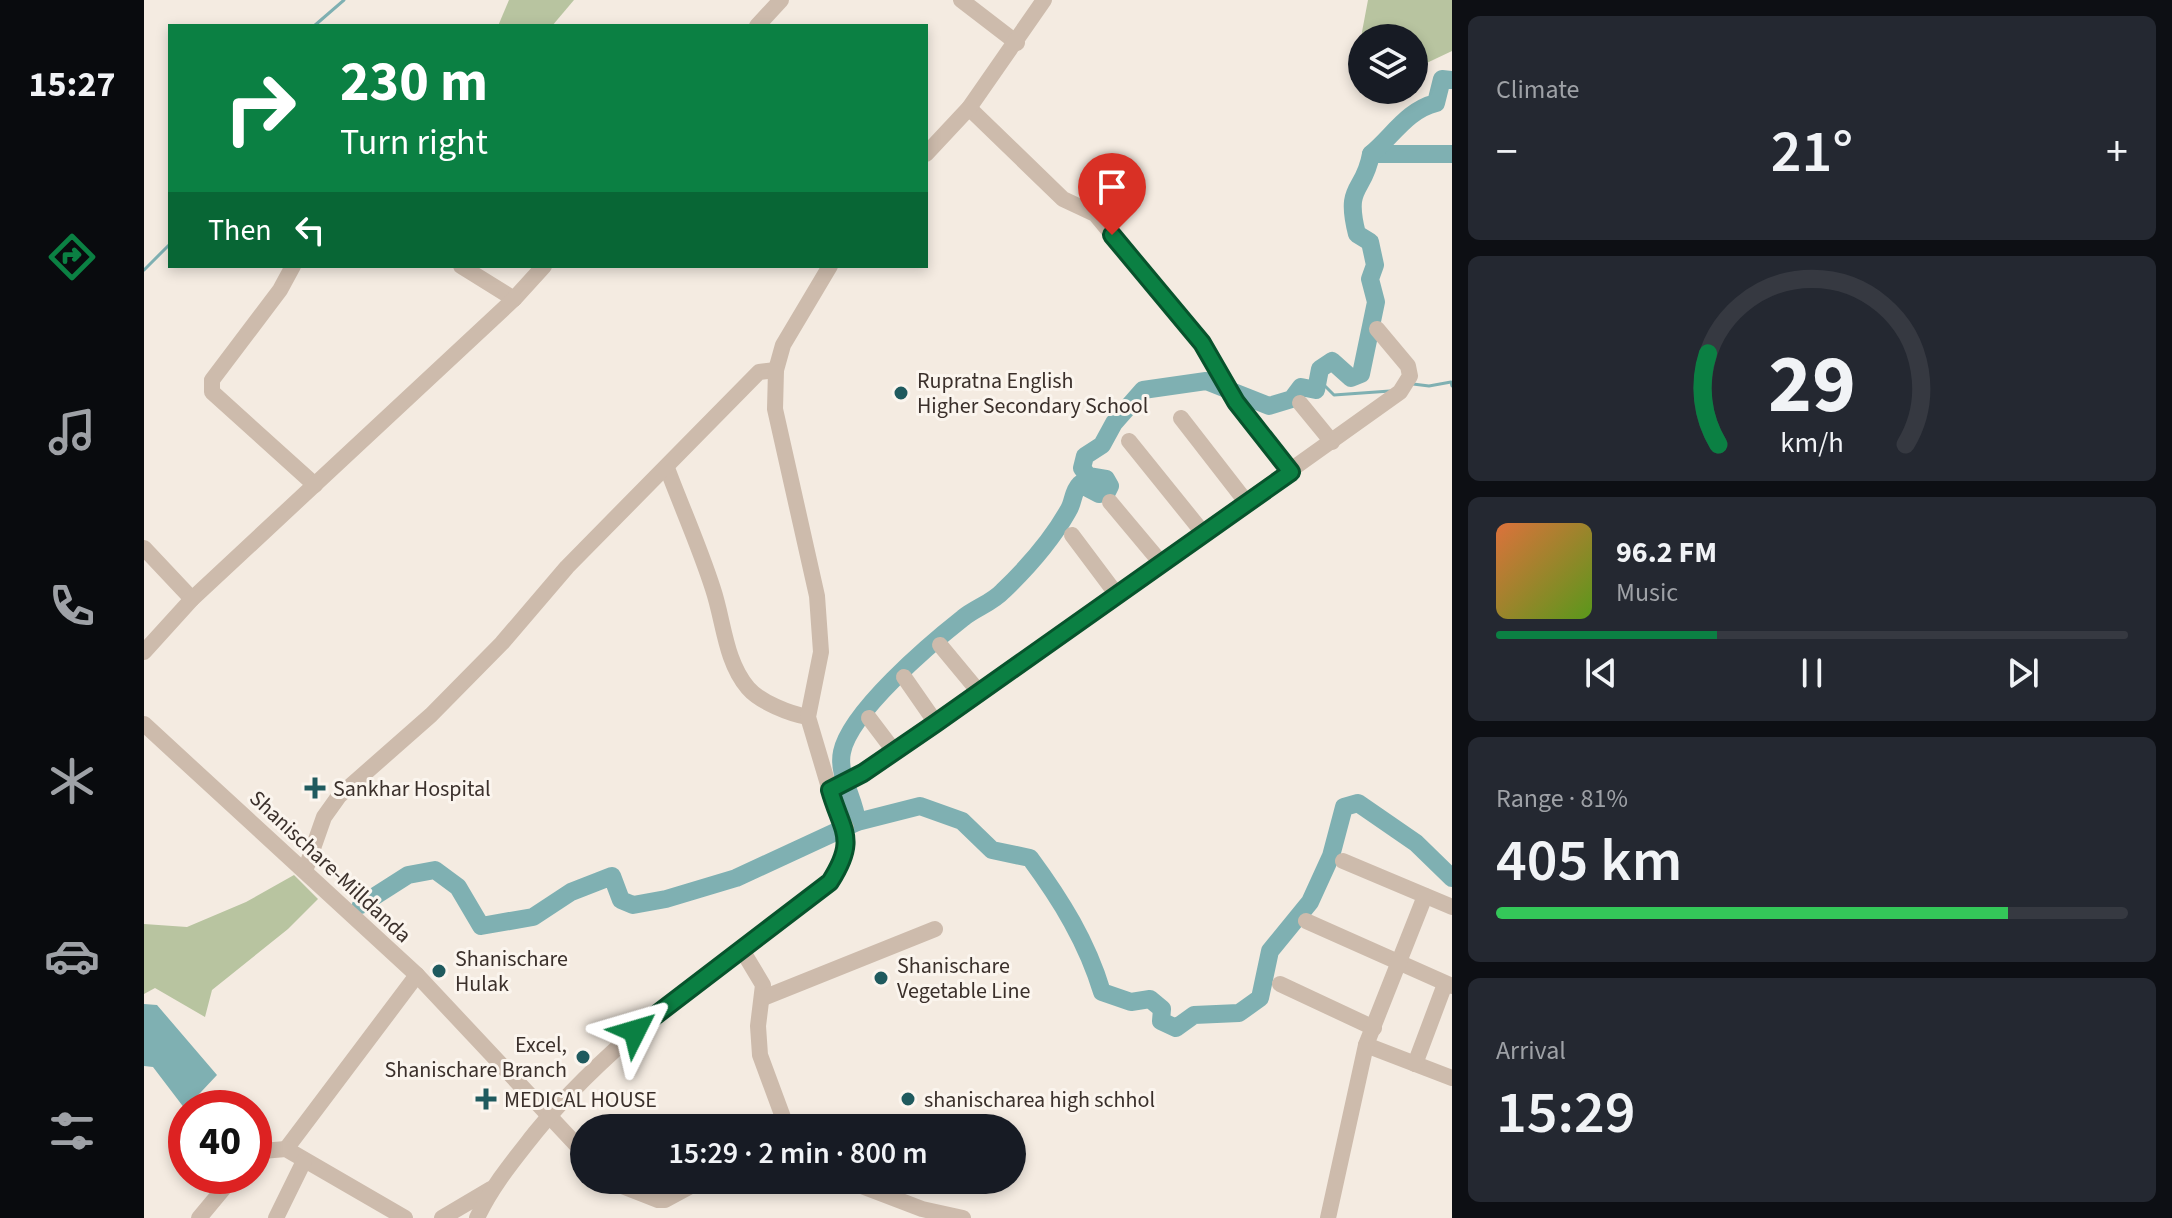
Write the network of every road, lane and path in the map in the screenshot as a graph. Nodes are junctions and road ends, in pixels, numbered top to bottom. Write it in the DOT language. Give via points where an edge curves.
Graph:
graph roads {
  1 [pos="781,0"];
  2 [pos="961,0"];
  3 [pos="1044,0"];
  4 [pos="759,24"];
  5 [pos="1017,43"];
  6 [pos="969,108"];
  7 [pos="928,152"];
  8 [pos="292,268"];
  9 [pos="464,268"];
  10 [pos="542,268"];
  11 [pos="829,268"];
  12 [pos="514,299"];
  13 [pos="1377,329"];
  14 [pos="776,370"];
  15 [pos="1300,403"];
  16 [pos="1181,418"];
  17 [pos="1129,441"];
  18 [pos="1332,442"];
  19 [pos="667,468"];
  20 [pos="1291,472"];
  21 [pos="315,485"];
  22 [pos="1110,502"];
  23 [pos="1247,503"];
  24 [pos="1204,534"];
  25 [pos="1072,535"];
  26 [pos="144,548"];
  27 [pos="1162,564"];
  28 [pos="1117,595"];
  29 [pos="192,599"];
  30 [pos="940,645"];
  31 [pos="144,652"];
  32 [pos="904,677"];
  33 [pos="979,692"];
  34 [pos="808,717"];
  35 [pos="869,718"];
  36 [pos="936,723"];
  37 [pos="144,724"];
  38 [pos="894,751"];
  39 [pos="842,784"];
  40 [pos="1343,861"];
  41 [pos="305,871"];
  42 [pos="1425,896"];
  43 [pos="1452,907"];
  44 [pos="1306,921"];
  45 [pos="935,929"];
  46 [pos="742,950"];
  47 [pos="1398,964"];
  48 [pos="417,975"];
  49 [pos="1280,984"];
  50 [pos="1449,985"];
  51 [pos="763,998"];
  52 [pos="1374,1028"];
  53 [pos="1366,1045"];
  54 [pos="1415,1064"];
  55 [pos="1452,1078"];
  56 [pos="551,1114"];
  57 [pos="782,1114"];
  58 [pos="570,1136"];
  59 [pos="286,1149"];
  60 [pos="272,1150"];
  61 [pos="304,1161"];
  62 [pos="491,1189"];
  63 [pos="220,1194"];
  64 [pos="643,1194"];
  65 [pos="676,1194"];
  66 [pos="883,1194"];
  67 [pos="203,1216"];
  68 [pos="276,1218"];
  69 [pos="405,1218"];
  70 [pos="442,1218"];
  71 [pos="477,1218"];
  72 [pos="963,1218"];
  73 [pos="1328,1218"];
  1 -- 4 [label="street"];
  2 -- 5 [label="street"];
  3 -- 5 [label="street"];
  5 -- 6 [label="street"];
  6 -- 7 [label="street"];
  6 -- 20 [label="street" via="1063,199 1095,214 1202,343 1236,402"];
  8 -- 21 [label="street" via="212,380 212,392"];
  9 -- 12 [label="street"];
  10 -- 12 [label="street"];
  11 -- 14 [label="street" via="783,345"];
  12 -- 21 [label="street"];
  13 -- 18 [label="street" via="1408,366 1407,385"];
  14 -- 19 [label="street" via="759,372"];
  14 -- 34 [label="street" via="775,409 817,596 821,652"];
  15 -- 18 [label="street"];
  16 -- 23 [label="street"];
  17 -- 24 [label="street"];
  18 -- 20 [label="street"];
  19 -- 34 [label="street" via="742,680 762,697"];
  19 -- 41 [label="street" via="431,715 339,796 324,817"];
  20 -- 23 [label="street"];
  21 -- 29 [label="street"];
  22 -- 27 [label="street"];
  23 -- 24 [label="street"];
  24 -- 27 [label="street"];
  25 -- 28 [label="street"];
  26 -- 29 [label="street"];
  27 -- 28 [label="street"];
  28 -- 33 [label="street"];
  29 -- 31 [label="street"];
  30 -- 33 [label="street"];
  32 -- 36 [label="street"];
  33 -- 36 [label="street"];
  34 -- 39 [label="street"];
  35 -- 38 [label="street"];
  36 -- 38 [label="street"];
  37 -- 41 [label="street, Shanischare-Milldanda"];
  38 -- 39 [label="street"];
  39 -- 46 [label="street" via="843,857 830,882"];
  40 -- 42 [label="street"];
  41 -- 48 [label="street, Shanischare-Milldanda"];
  42 -- 43 [label="street"];
  42 -- 47 [label="street"];
  44 -- 47 [label="street"];
  45 -- 51 [label="street"];
  46 -- 51 [label="street" via="760,976"];
  46 -- 56 [label="street" via="655,1013 575,1085"];
  47 -- 50 [label="street"];
  47 -- 52 [label="street"];
  48 -- 56 [label="street, Shanischare-Milldanda"];
  48 -- 59 [label="street"];
  49 -- 52 [label="street"];
  50 -- 54 [label="street"];
  51 -- 57 [label="street" via="760,1055"];
  52 -- 53 [label="street"];
  53 -- 54 [label="street"];
  53 -- 73 [label="street"];
  54 -- 55 [label="street"];
  56 -- 58 [label="street, Shanischare-Milldanda"];
  56 -- 62 [label="street"];
  59 -- 60 [label="street"];
  59 -- 61 [label="street"];
  61 -- 68 [label="street"];
  61 -- 69 [label="street"];
  62 -- 70 [label="street"];
  62 -- 71 [label="street"];
  63 -- 67 [label="street"];
  64 -- 65 [label="street" via="658,1200"];
  66 -- 72 [label="street"];
}
